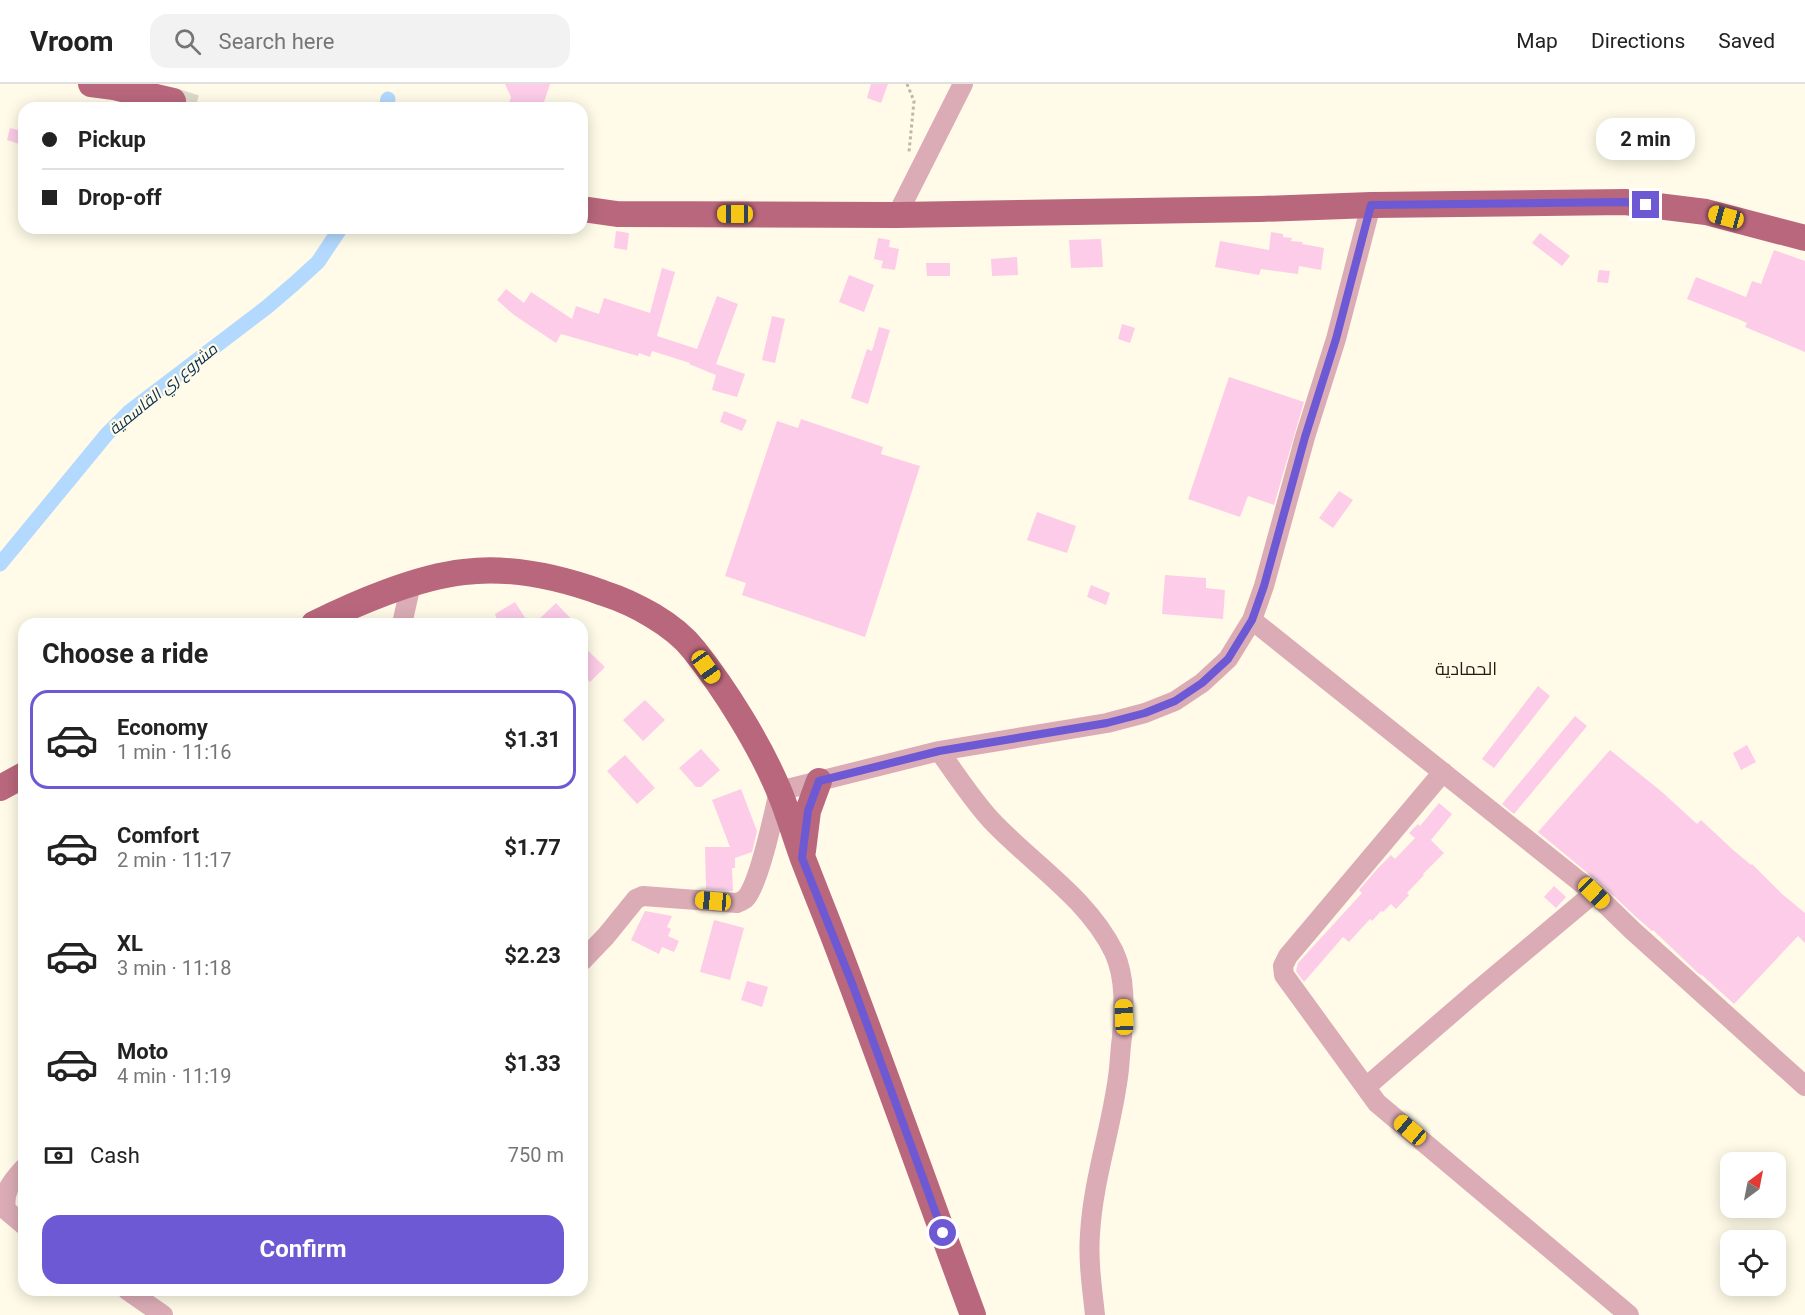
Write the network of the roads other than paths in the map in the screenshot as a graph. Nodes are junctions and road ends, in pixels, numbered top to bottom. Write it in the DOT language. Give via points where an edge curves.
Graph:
graph roads {
  1 [pos="963,84"];
  2 [pos="108,85"];
  3 [pos="173,101"];
  4 [pos="1371,205"];
  5 [pos="588,210"];
  6 [pos="897,215"];
  7 [pos="1805,238"];
  8 [pos="411,584"];
  9 [pos="327,618"];
  10 [pos="403,618"];
  11 [pos="1252,620"];
  12 [pos="939,751"];
  13 [pos="1443,772"];
  14 [pos="18,778"];
  15 [pos="819,781"];
  16 [pos="0,788"];
  17 [pos="779,791"];
  18 [pos="802,858"];
  19 [pos="1594,893"];
  20 [pos="588,955"];
  21 [pos="1805,1086"];
  22 [pos="1366,1087"];
  23 [pos="18,1175"];
  24 [pos="18,1220"];
  25 [pos="136,1296"];
  26 [pos="163,1315"];
  27 [pos="973,1315"];
  28 [pos="1095,1315"];
  29 [pos="1629,1315"];
  1 -- 6 [label="street"];
  2 -- 3 [label="main road"];
  4 -- 6 [label="main road"];
  4 -- 7 [label="main road" via="1625,202 1706,212"];
  4 -- 11 [label="street" via="1336,339"];
  5 -- 6 [label="main road" via="617,214"];
  8 -- 9 [label="main road"];
  8 -- 10 [label="street"];
  8 -- 17 [label="main road" via="463,572 534,574 619,598 660,620 692,647 748,730"];
  11 -- 12 [label="street" via="1228,659 1175,701 1107,723"];
  11 -- 13 [label="street"];
  12 -- 15 [label="street"];
  12 -- 28 [label="street" via="992,820 1067,890 1095,922 1114,952 1122,977 1124,1017 1118,1078 1090,1234"];
  13 -- 19 [label="street"];
  13 -- 22 [label="street" via="1282,966 1284,975"];
  14 -- 16 [label="main road"];
  15 -- 17 [label="street"];
  15 -- 18 [label="main road" via="808,811"];
  17 -- 18 [label="main road"];
  17 -- 20 [label="street" via="765,851 744,900 736,903 636,898"];
  18 -- 27 [label="main road"];
  19 -- 21 [label="street"];
  19 -- 22 [label="street"];
  22 -- 29 [label="street" via="1377,1103"];
  23 -- 24 [label="street" via="5,1199 6,1210"];
  25 -- 26 [label="street"];
}
